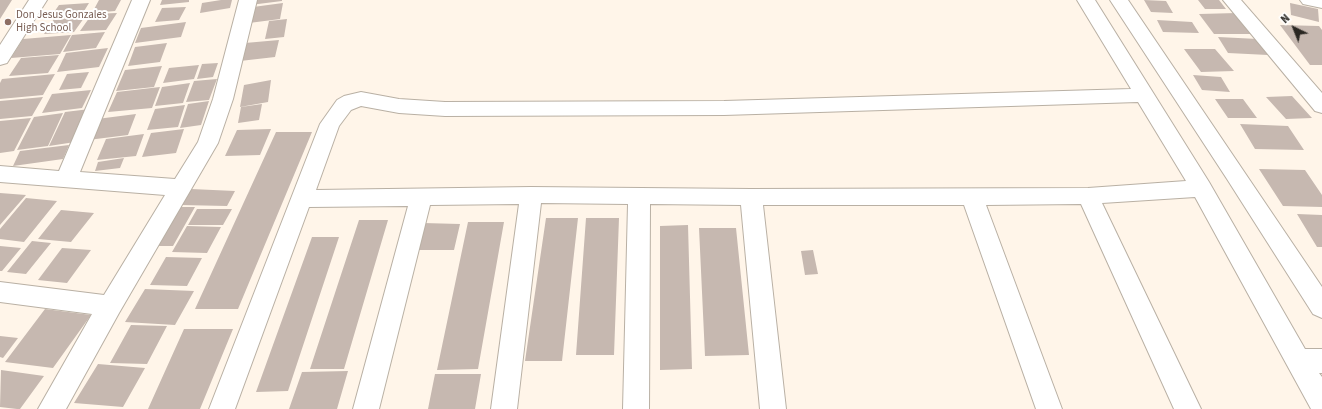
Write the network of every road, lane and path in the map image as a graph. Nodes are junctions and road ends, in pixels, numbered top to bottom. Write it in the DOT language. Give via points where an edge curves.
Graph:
graph roads {
  1 [pos="38,0"];
  2 [pos="141,0"];
  3 [pos="248,0"];
  4 [pos="1086,0"];
  5 [pos="1119,0"];
  6 [pos="1232,0"];
  7 [pos="1309,0"];
  8 [pos="1322,3"];
  9 [pos="0,59"];
  10 [pos="1143,95"];
  11 [pos="1322,106"];
  12 [pos="0,174"];
  13 [pos="66,180"];
  14 [pos="179,188"];
  15 [pos="1201,188"];
  16 [pos="531,196"];
  17 [pos="972,196"];
  18 [pos="1088,196"];
  19 [pos="640,197"];
  20 [pos="750,197"];
  21 [pos="421,198"];
  22 [pos="302,199"];
  23 [pos="0,292"];
  24 [pos="110,306"];
  25 [pos="1322,308"];
  26 [pos="1310,361"];
  27 [pos="1322,402"];
  28 [pos="51,409"];
  29 [pos="222,409"];
  30 [pos="366,409"];
  31 [pos="504,409"];
  32 [pos="636,409"];
  33 [pos="773,409"];
  34 [pos="1049,409"];
  35 [pos="1188,409"];
  1 -- 9 [label="street"];
  2 -- 13 [label="street"];
  3 -- 14 [label="street" via="223,99 208,143"];
  4 -- 10 [label="street"];
  5 -- 25 [label="street"];
  6 -- 11 [label="street"];
  7 -- 8 [label="street"];
  10 -- 15 [label="street"];
  10 -- 22 [label="street" via="708,108 445,109 399,106 361,99 344,105 330,124"];
  12 -- 13 [label="street"];
  13 -- 14 [label="street"];
  14 -- 24 [label="street"];
  15 -- 18 [label="street"];
  15 -- 26 [label="street"];
  16 -- 19 [label="street"];
  16 -- 21 [label="street"];
  16 -- 31 [label="street"];
  17 -- 18 [label="street"];
  17 -- 20 [label="street"];
  17 -- 34 [label="street"];
  18 -- 35 [label="street"];
  19 -- 20 [label="street"];
  19 -- 32 [label="street"];
  20 -- 33 [label="street"];
  21 -- 22 [label="street"];
  21 -- 30 [label="street"];
  22 -- 29 [label="street"];
  23 -- 24 [label="street"];
  24 -- 28 [label="street"];
  26 -- 27 [label="street"];
}
